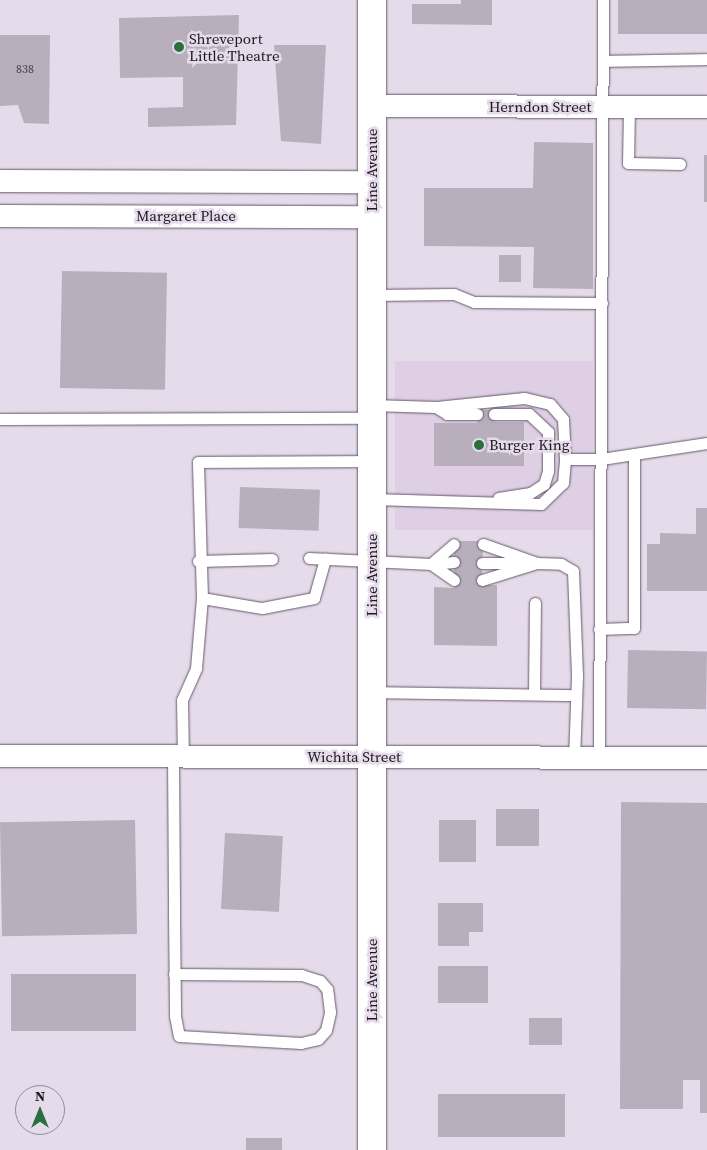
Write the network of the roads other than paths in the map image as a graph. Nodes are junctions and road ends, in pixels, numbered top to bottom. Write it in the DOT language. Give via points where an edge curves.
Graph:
graph roads {
  1 [pos="372,0"];
  2 [pos="602,0"];
  3 [pos="707,59"];
  4 [pos="603,61"];
  5 [pos="372,106"];
  6 [pos="604,107"];
  7 [pos="629,107"];
  8 [pos="707,108"];
  9 [pos="680,164"];
  10 [pos="0,181"];
  11 [pos="372,182"];
  12 [pos="0,216"];
  13 [pos="372,217"];
  14 [pos="372,295"];
  15 [pos="602,303"];
  16 [pos="436,407"];
  17 [pos="372,412"];
  18 [pos="477,414"];
  19 [pos="494,414"];
  20 [pos="0,419"];
  21 [pos="707,443"];
  22 [pos="634,454"];
  23 [pos="565,458"];
  24 [pos="601,459"];
  25 [pos="372,461"];
  26 [pos="372,500"];
  27 [pos="476,500"];
  28 [pos="309,558"];
  29 [pos="272,559"];
  30 [pos="325,559"];
  31 [pos="198,561"];
  32 [pos="372,563"];
  33 [pos="483,563"];
  34 [pos="537,563"];
  35 [pos="431,564"];
  36 [pos="202,598"];
  37 [pos="535,603"];
  38 [pos="600,629"];
  39 [pos="372,692"];
  40 [pos="534,694"];
  41 [pos="574,695"];
  42 [pos="0,756"];
  43 [pos="178,757"];
  44 [pos="372,757"];
  45 [pos="574,758"];
  46 [pos="599,758"];
  47 [pos="707,758"];
  48 [pos="174,974"];
  49 [pos="372,1150"];
  1 -- 5 [label="main road, Line Avenue"];
  2 -- 4 [label="lane"];
  3 -- 4 [label="lane"];
  4 -- 6 [label="lane"];
  5 -- 6 [label="street, Herndon Street"];
  5 -- 11 [label="main road, Line Avenue"];
  6 -- 7 [label="street, Herndon Street"];
  6 -- 15 [label="lane"];
  7 -- 8 [label="street, Herndon Street"];
  7 -- 9 [label="lane" via="628,163"];
  10 -- 11 [label="street"];
  11 -- 13 [label="main road, Line Avenue"];
  12 -- 13 [label="street, Margaret Place"];
  13 -- 14 [label="main road, Line Avenue"];
  14 -- 15 [label="lane" via="454,294 474,302"];
  14 -- 17 [label="main road, Line Avenue"];
  15 -- 24 [label="lane"];
  16 -- 17 [label="lane"];
  16 -- 18 [label="lane" via="447,414"];
  16 -- 23 [label="lane" via="524,398 550,404 563,419"];
  17 -- 20 [label="lane"];
  17 -- 25 [label="main road, Line Avenue"];
  19 -- 27 [label="lane" via="530,414 543,423 548,432 548,471 544,484 530,494"];
  21 -- 22 [label="lane"];
  22 -- 24 [label="lane"];
  22 -- 38 [label="lane" via="634,628"];
  23 -- 24 [label="lane"];
  23 -- 27 [label="lane" via="563,484 541,504"];
  24 -- 38 [label="lane"];
  25 -- 26 [label="main road, Line Avenue"];
  25 -- 31 [label="lane" via="198,462"];
  26 -- 27 [label="lane"];
  26 -- 32 [label="main road, Line Avenue"];
  28 -- 30 [label="lane"];
  29 -- 31 [label="lane"];
  30 -- 32 [label="lane"];
  30 -- 36 [label="lane" via="314,598 262,608"];
  31 -- 36 [label="lane"];
  32 -- 35 [label="lane"];
  32 -- 39 [label="main road, Line Avenue"];
  33 -- 34 [label="lane"];
  33 -- 34 [label="lane"];
  33 -- 34 [label="lane"];
  34 -- 41 [label="lane" via="561,564 573,571 576,582"];
  35 -- 35 [label="lane" via="454,562"];
  36 -- 43 [label="lane" via="196,668 182,700"];
  37 -- 40 [label="lane"];
  38 -- 46 [label="lane"];
  39 -- 40 [label="lane"];
  39 -- 44 [label="main road, Line Avenue"];
  40 -- 41 [label="lane"];
  41 -- 45 [label="lane"];
  42 -- 43 [label="street, Wichita Street"];
  43 -- 44 [label="street, Wichita Street"];
  43 -- 48 [label="lane"];
  44 -- 45 [label="street, Wichita Street"];
  44 -- 49 [label="main road, Line Avenue"];
  45 -- 46 [label="street, Wichita Street"];
  46 -- 47 [label="street, Wichita Street"];
  48 -- 48 [label="lane" via="179,1036 301,1043 318,1039 326,1030 330,1012 327,989 320,981 302,976"];
}
